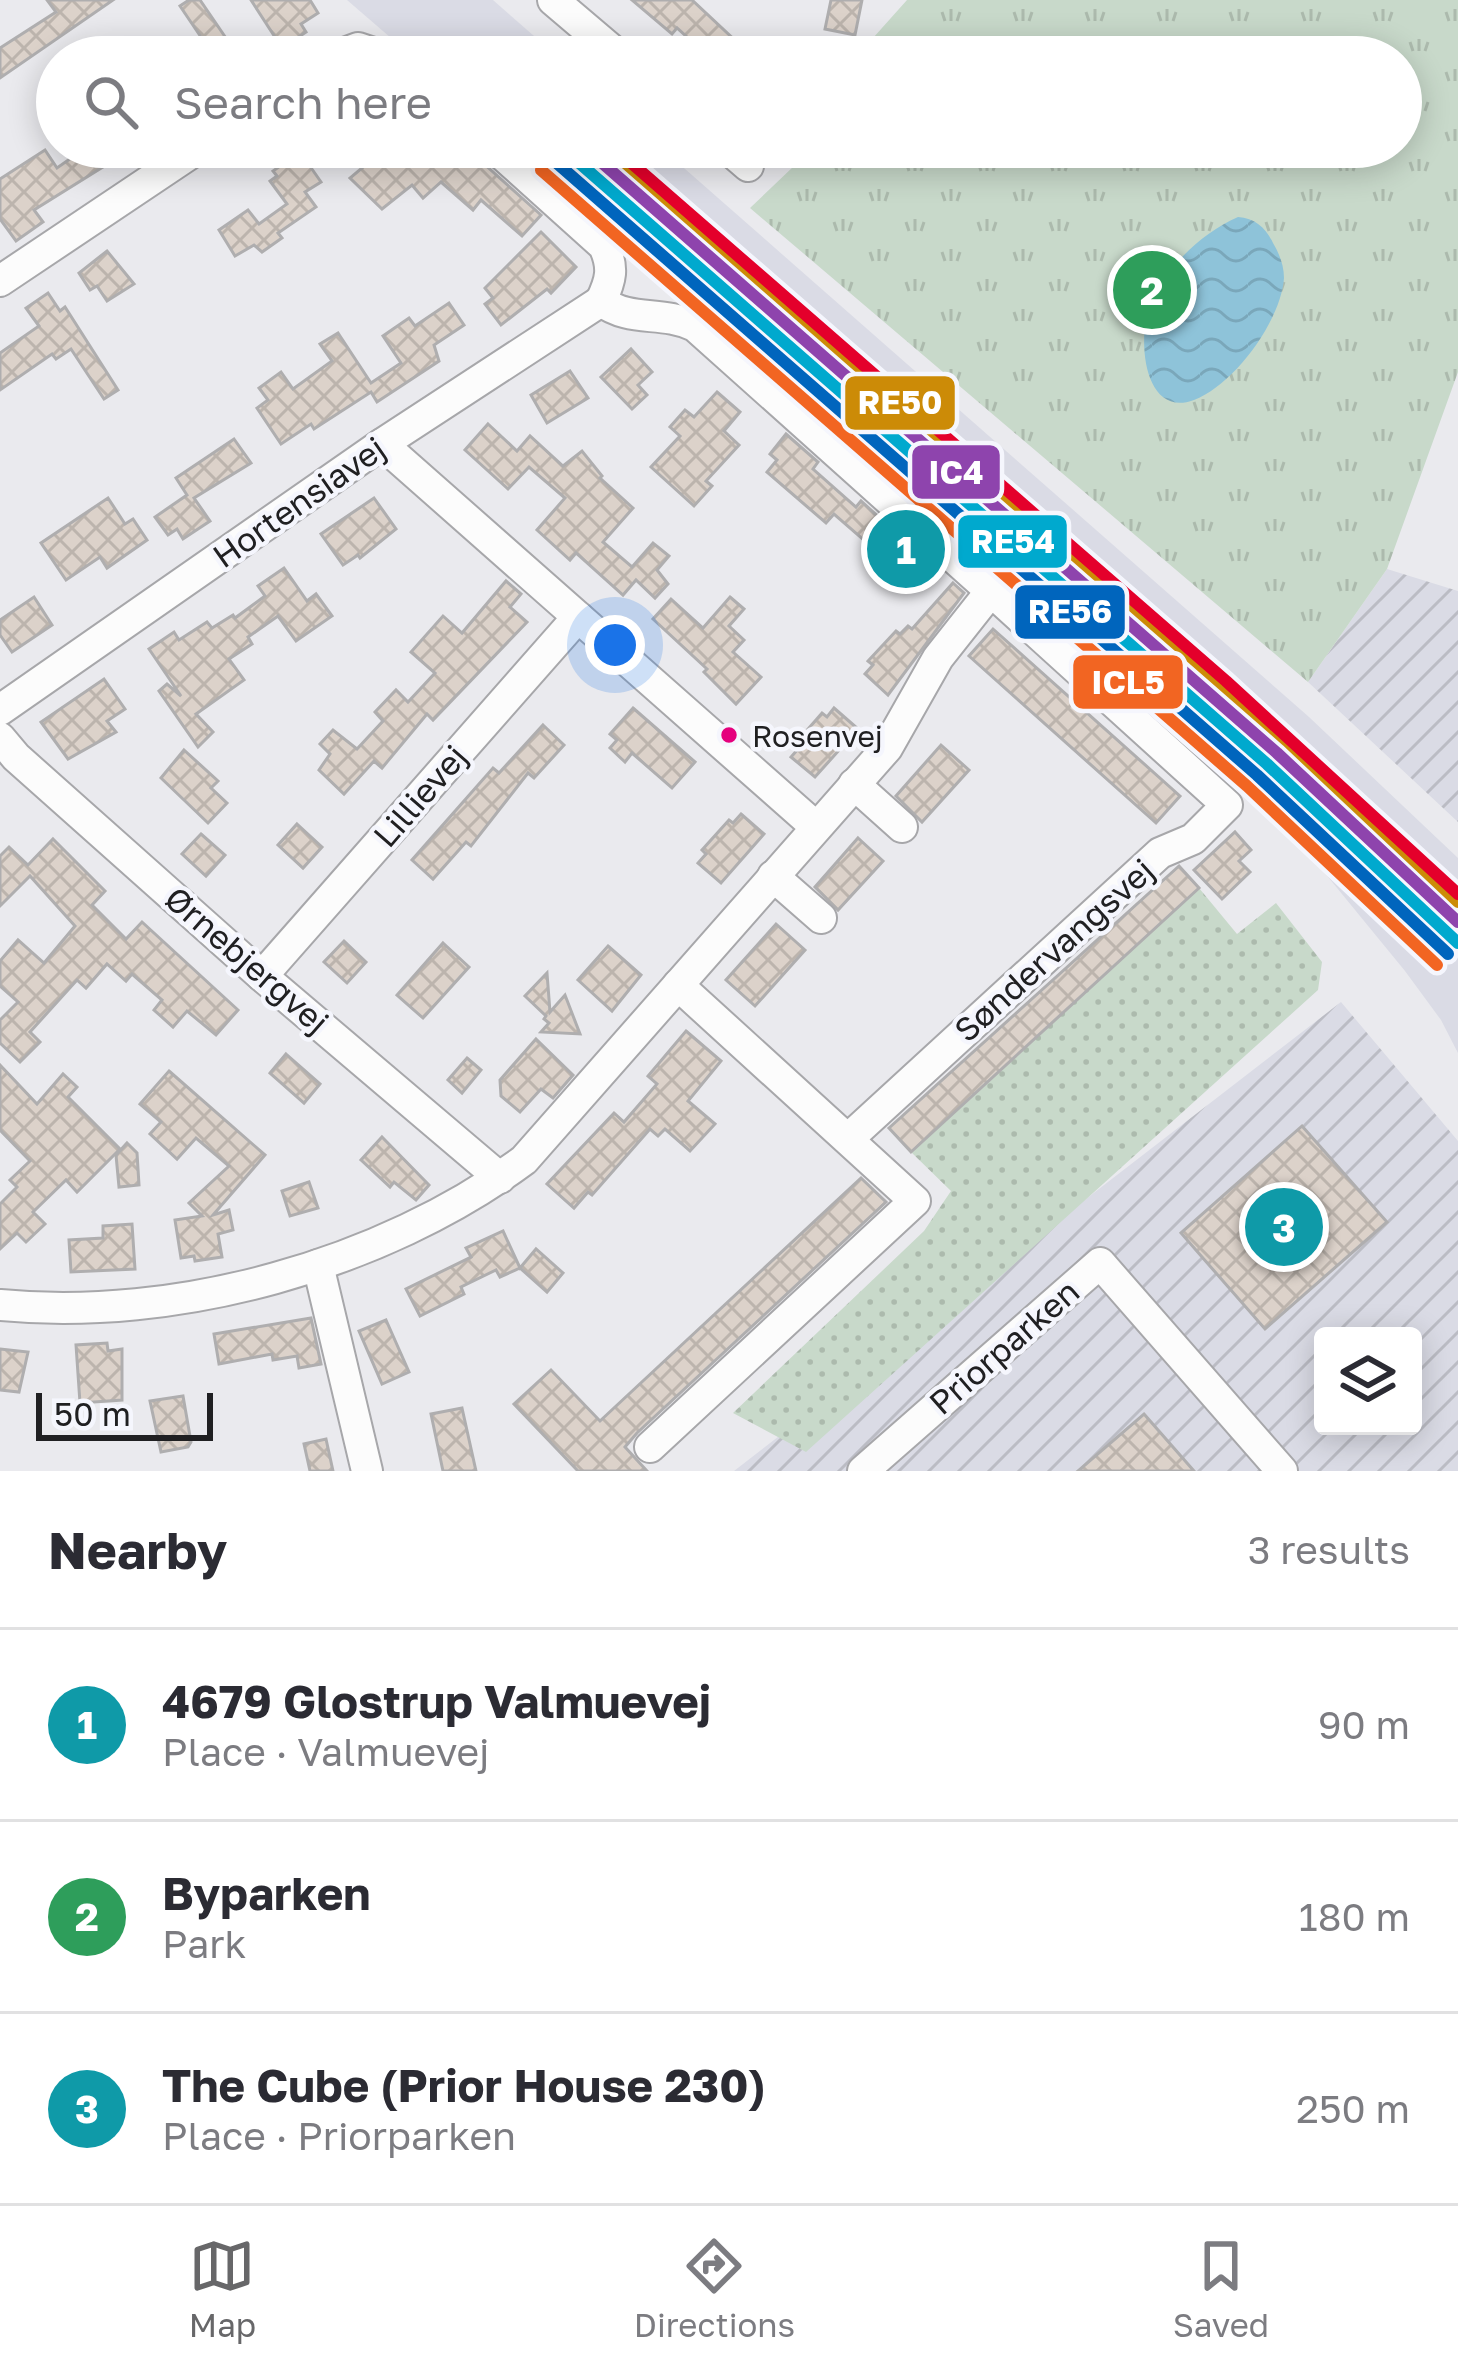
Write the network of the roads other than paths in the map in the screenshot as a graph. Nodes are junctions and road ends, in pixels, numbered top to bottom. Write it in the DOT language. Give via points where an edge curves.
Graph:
graph roads {
  1 [pos="553,0"];
  2 [pos="595,36"];
  3 [pos="169,168"];
  4 [pos="517,168"];
  5 [pos="0,281"];
  6 [pos="602,301"];
  7 [pos="382,444"];
  8 [pos="991,591"];
  9 [pos="578,617"];
  10 [pos="0,710"];
  11 [pos="0,738"];
  12 [pos="854,784"];
  13 [pos="816,827"];
  14 [pos="902,827"];
  15 [pos="773,876"];
  16 [pos="821,919"];
  17 [pos="262,976"];
  18 [pos="678,985"];
  19 [pos="848,1138"];
  20 [pos="500,1178"];
  21 [pos="318,1265"];
  22 [pos="0,1305"];
  23 [pos="650,1447"];
  24 [pos="367,1471"];
  25 [pos="862,1471"];
  26 [pos="1282,1471"];
  1 -- 2 [label="street"];
  3 -- 5 [label="street"];
  4 -- 6 [label="street" via="604,246 611,279"];
  6 -- 7 [label="street, Hortensiavej"];
  6 -- 8 [label="street" via="622,316 662,314 695,326"];
  7 -- 9 [label="street"];
  7 -- 10 [label="street, Hortensiavej"];
  8 -- 12 [label="street" via="938,658 887,748"];
  8 -- 19 [label="street, Søndervangsvej" via="1227,805 1192,839 1160,853"];
  9 -- 13 [label="street"];
  9 -- 17 [label="street, Lillievej"];
  11 -- 17 [label="street, Ørnebjergvej"];
  12 -- 13 [label="street"];
  12 -- 14 [label="street"];
  13 -- 15 [label="street"];
  15 -- 16 [label="street"];
  15 -- 18 [label="street"];
  17 -- 20 [label="street, Ørnebjergvej"];
  18 -- 19 [label="street"];
  18 -- 20 [label="street"];
  19 -- 23 [label="street" via="914,1201"];
  20 -- 21 [label="street" via="469,1200"];
  21 -- 22 [label="street" via="130,1308"];
  21 -- 24 [label="street"];
  25 -- 26 [label="street, Priorparken" via="1100,1263"];
}
